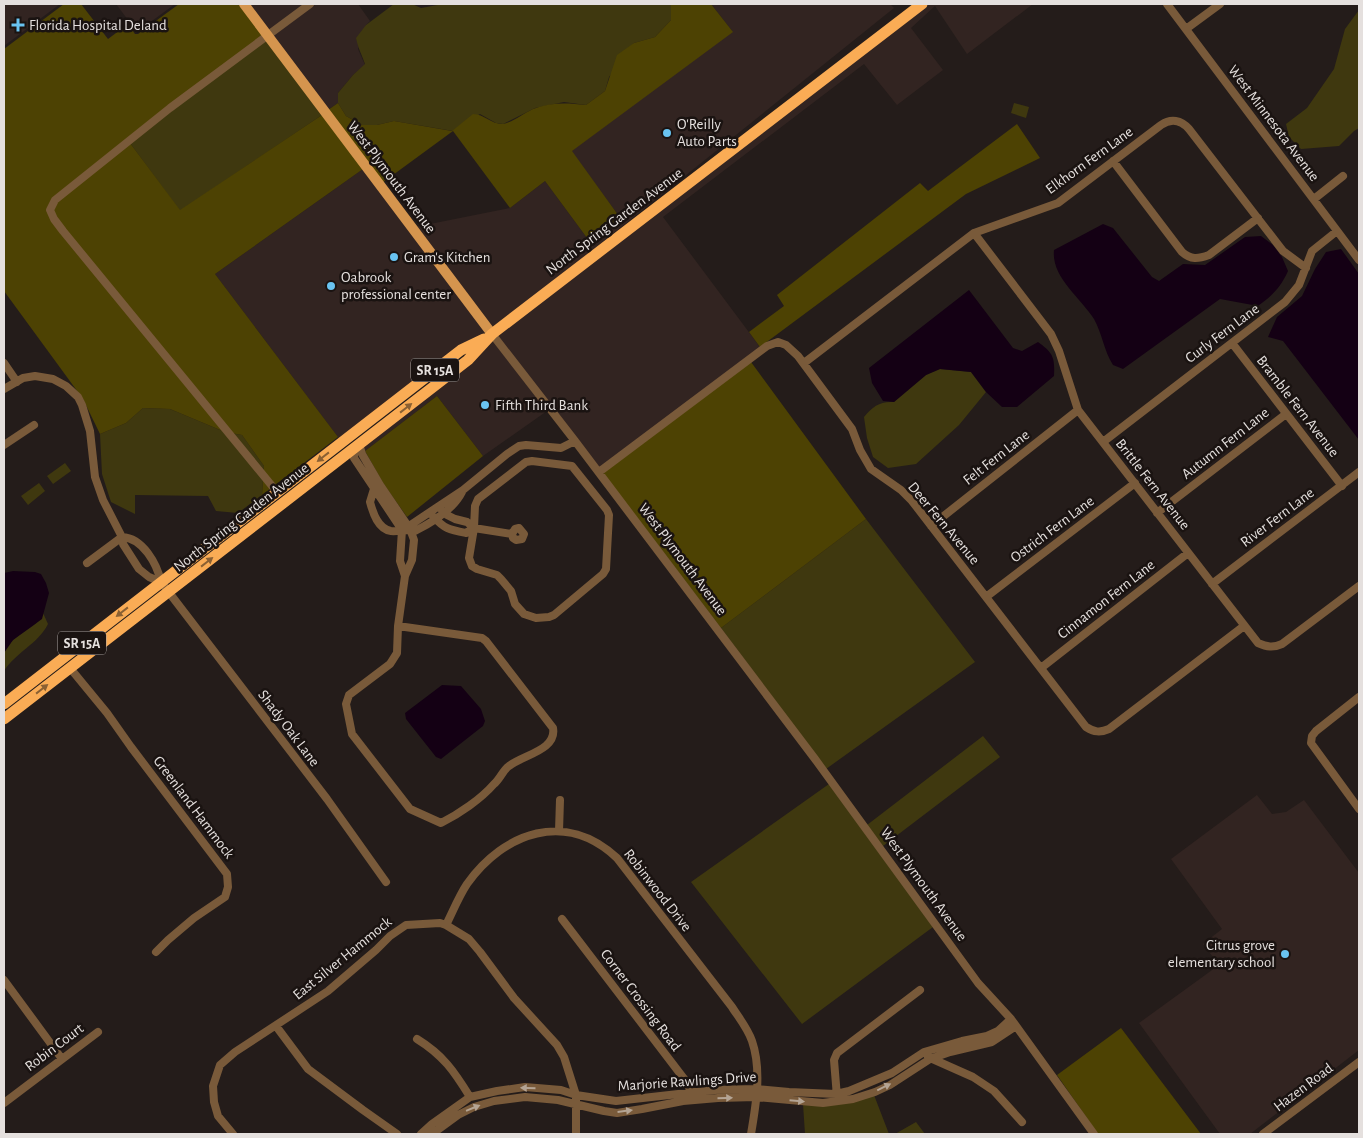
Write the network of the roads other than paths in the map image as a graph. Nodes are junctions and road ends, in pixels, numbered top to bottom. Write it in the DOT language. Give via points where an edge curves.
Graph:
graph roads {
  1 [pos="244,4"];
  2 [pos="310,4"];
  3 [pos="922,4"];
  4 [pos="1167,4"];
  5 [pos="1220,4"];
  6 [pos="1186,29"];
  7 [pos="267,35"];
  8 [pos="1112,161"];
  9 [pos="1343,176"];
  10 [pos="1314,199"];
  11 [pos="1258,218"];
  12 [pos="1337,230"];
  13 [pos="974,233"];
  14 [pos="1359,260"];
  15 [pos="1306,268"];
  16 [pos="492,334"];
  17 [pos="1232,343"];
  18 [pos="4,363"];
  19 [pos="804,363"];
  20 [pos="17,382"];
  21 [pos="4,389"];
  22 [pos="1078,410"];
  23 [pos="1286,414"];
  24 [pos="34,425"];
  25 [pos="575,441"];
  26 [pos="1103,442"];
  27 [pos="354,443"];
  28 [pos="4,445"];
  29 [pos="599,472"];
  30 [pos="1359,472"];
  31 [pos="1135,483"];
  32 [pos="1342,486"];
  33 [pos="377,487"];
  34 [pos="277,492"];
  35 [pos="441,510"];
  36 [pos="1157,513"];
  37 [pos="432,516"];
  38 [pos="452,518"];
  39 [pos="932,526"];
  40 [pos="446,528"];
  41 [pos="474,528"];
  42 [pos="406,529"];
  43 [pos="512,534"];
  44 [pos="122,537"];
  45 [pos="401,546"];
  46 [pos="414,547"];
  47 [pos="144,550"];
  48 [pos="1188,553"];
  49 [pos="133,559"];
  50 [pos="87,563"];
  51 [pos="405,576"];
  52 [pos="161,582"];
  53 [pos="1212,584"];
  54 [pos="1359,586"];
  55 [pos="168,592"];
  56 [pos="986,597"];
  57 [pos="398,626"];
  58 [pos="1244,626"];
  59 [pos="70,668"];
  60 [pos="1041,668"];
  61 [pos="1359,697"];
  62 [pos="4,704"];
  63 [pos="4,719"];
  64 [pos="560,800"];
  65 [pos="1359,809"];
  66 [pos="559,831"];
  67 [pos="386,882"];
  68 [pos="562,919"];
  69 [pos="446,925"];
  70 [pos="156,952"];
  71 [pos="4,980"];
  72 [pos="920,990"];
  73 [pos="1014,1022"];
  74 [pos="276,1026"];
  75 [pos="98,1032"];
  76 [pos="417,1039"];
  77 [pos="924,1052"];
  78 [pos="62,1059"];
  79 [pos="930,1059"];
  80 [pos="1359,1062"];
  81 [pos="756,1089"];
  82 [pos="576,1095"];
  83 [pos="693,1096"];
  84 [pos="470,1097"];
  85 [pos="756,1097"];
  86 [pos="837,1098"];
  87 [pos="4,1103"];
  88 [pos="577,1104"];
  89 [pos="1022,1122"];
  90 [pos="233,1134"];
  91 [pos="397,1134"];
  92 [pos="421,1134"];
  93 [pos="432,1134"];
  94 [pos="576,1134"];
  95 [pos="751,1134"];
  96 [pos="1094,1134"];
  97 [pos="1263,1134"];
  1 -- 7 [label="main road, West Plymouth Avenue"];
  2 -- 7 [label="street"];
  3 -- 16 [label="highway, North Spring Garden Avenue / SR 15A"];
  4 -- 6 [label="street, West Minnesota Avenue"];
  5 -- 6 [label="street"];
  6 -- 10 [label="street, West Minnesota Avenue"];
  7 -- 16 [label="main road, West Plymouth Avenue"];
  7 -- 34 [label="street" via="55,200 50,210 63,231"];
  8 -- 11 [label="street, Elkhorn Fern Lane" via="1165,122 1179,121 1189,129"];
  8 -- 11 [label="street" via="1188,257 1200,259 1209,255"];
  8 -- 13 [label="street, Elkhorn Fern Lane" via="1058,203"];
  9 -- 10 [label="street"];
  10 -- 12 [label="street, West Minnesota Avenue"];
  11 -- 15 [label="street, Elkhorn Fern Lane" via="1283,251"];
  12 -- 14 [label="street, West Minnesota Avenue"];
  12 -- 15 [label="street, Curly Fern Lane" via="1312,251"];
  13 -- 19 [label="street, Elkhorn Fern Lane"];
  13 -- 22 [label="street, Brittle Fern Avenue" via="1051,334"];
  15 -- 17 [label="street, Curly Fern Lane" via="1291,296"];
  16 -- 25 [label="street, West Plymouth Avenue"];
  27 -- 16 [label="highway, North Spring Garden Avenue / SR 15A, one-way" via="468,360"];
  16 -- 27 [label="highway, North Spring Garden Avenue / SR 15A" via="461,350 361,427"];
  17 -- 23 [label="street, Bramble Fern Avenue"];
  17 -- 26 [label="street, Curly Fern Lane"];
  18 -- 20 [label="street"];
  19 -- 29 [label="street, Deer Fern Avenue" via="786,345 778,342 767,346"];
  19 -- 39 [label="street, Deer Fern Avenue" via="852,429 871,469 901,490"];
  20 -- 21 [label="street"];
  20 -- 44 [label="street" via="35,376 53,379 78,397 90,431 95,477"];
  22 -- 26 [label="street, Brittle Fern Avenue"];
  22 -- 39 [label="street, Felt Fern Lane"];
  23 -- 32 [label="street, Bramble Fern Avenue"];
  23 -- 36 [label="street, Autumn Fern Lane"];
  24 -- 28 [label="street"];
  25 -- 29 [label="street, West Plymouth Avenue"];
  25 -- 35 [label="street" via="561,448 519,446 463,490 458,501"];
  26 -- 31 [label="street, Brittle Fern Avenue"];
  27 -- 33 [label="street" via="354,458"];
  27 -- 34 [label="highway, North Spring Garden Avenue / SR 15A, one-way"];
  55 -- 27 [label="highway, North Spring Garden Avenue / SR 15A, one-way" via="339,460 347,446"];
  29 -- 73 [label="street, West Plymouth Avenue" via="815,759 978,983"];
  30 -- 32 [label="street, River Fern Lane"];
  31 -- 36 [label="street, Brittle Fern Avenue"];
  31 -- 56 [label="street, Ostrich Fern Lane"];
  32 -- 53 [label="street, River Fern Lane"];
  33 -- 42 [label="street"];
  33 -- 42 [label="street" via="370,502 380,525 391,531"];
  34 -- 52 [label="highway, North Spring Garden Avenue / SR 15A"];
  35 -- 37 [label="street"];
  35 -- 38 [label="street"];
  36 -- 48 [label="street, Brittle Fern Avenue"];
  37 -- 40 [label="street"];
  37 -- 42 [label="street"];
  38 -- 40 [label="street"];
  38 -- 41 [label="street" via="467,522"];
  39 -- 56 [label="street, Deer Fern Avenue"];
  40 -- 41 [label="street" via="466,533"];
  41 -- 41 [label="street" via="469,558 472,566 497,575 514,595 518,608 529,616 554,616 606,569 609,515 572,466 566,464 526,462 478,499"];
  41 -- 43 [label="street"];
  42 -- 45 [label="street"];
  42 -- 46 [label="street" via="414,540"];
  44 -- 47 [label="street" via="129,537"];
  44 -- 49 [label="street"];
  44 -- 50 [label="street"];
  45 -- 46 [label="street"];
  45 -- 51 [label="street" via="400,561"];
  46 -- 51 [label="street"];
  47 -- 49 [label="street"];
  47 -- 52 [label="street" via="158,569"];
  48 -- 53 [label="street, Brittle Fern Avenue"];
  48 -- 60 [label="street, Cinnamon Fern Lane"];
  49 -- 52 [label="street" via="149,577"];
  51 -- 57 [label="street"];
  52 -- 55 [label="street, Shady Oak Lane"];
  52 -- 62 [label="highway, North Spring Garden Avenue / SR 15A, one-way"];
  53 -- 58 [label="street, Brittle Fern Avenue"];
  54 -- 58 [label="street, Brittle Fern Avenue" via="1274,647 1258,643"];
  55 -- 59 [label="highway, North Spring Garden Avenue / SR 15A"];
  55 -- 67 [label="street, Shady Oak Lane" via="327,799"];
  56 -- 60 [label="street, Deer Fern Avenue"];
  57 -- 57 [label="street" via="397,653 390,664 349,695 346,704 349,726 410,809 441,823 456,816 494,785 508,766 551,741 553,728 482,638"];
  58 -- 60 [label="street, Deer Fern Avenue" via="1103,732 1086,727"];
  63 -- 59 [label="highway, North Spring Garden Avenue / SR 15A, one-way"];
  59 -- 70 [label="street, Greenland Hammock" via="228,874 225,896"];
  61 -- 65 [label="street" via="1316,731 1311,743"];
  64 -- 66 [label="street"];
  66 -- 69 [label="street, Robinwood Drive" via="542,831 520,838 495,854 467,884"];
  66 -- 81 [label="street, Robinwood Drive" via="584,837 606,848 617,858 732,1007 752,1042 757,1066"];
  68 -- 83 [label="street, Corner Crossing Road" via="685,1080"];
  69 -- 74 [label="street, East Silver Hammock" via="406,925 328,991"];
  69 -- 82 [label="street, East Silver Hammock" via="469,939 514,998 557,1045"];
  71 -- 78 [label="street"];
  72 -- 86 [label="street" via="837,1052 834,1060"];
  73 -- 77 [label="street, Marjorie Rawlings Drive" via="987,1036"];
  73 -- 79 [label="street, Marjorie Rawlings Drive" via="1002,1037 992,1042"];
  73 -- 96 [label="street, West Plymouth Avenue"];
  74 -- 90 [label="street, East Silver Hammock" via="220,1065 212,1086 214,1102 218,1116"];
  74 -- 91 [label="street" via="308,1069"];
  75 -- 78 [label="street, Robin Court"];
  76 -- 84 [label="street" via="434,1050 454,1071"];
  77 -- 79 [label="street"];
  77 -- 86 [label="street, Marjorie Rawlings Drive" via="892,1072"];
  78 -- 87 [label="street, Robin Court"];
  86 -- 79 [label="street, Marjorie Rawlings Drive, one-way" via="860,1098 875,1092"];
  79 -- 89 [label="street" via="973,1077 994,1091"];
  80 -- 97 [label="street, Hazen Road"];
  81 -- 83 [label="street, Marjorie Rawlings Drive"];
  81 -- 85 [label="street, Robinwood Drive"];
  81 -- 86 [label="street, Marjorie Rawlings Drive"];
  82 -- 83 [label="street, Marjorie Rawlings Drive" via="616,1101"];
  82 -- 84 [label="street, Marjorie Rawlings Drive, one-way" via="561,1090 525,1087"];
  82 -- 88 [label="street, East Silver Hammock"];
  83 -- 85 [label="street, Marjorie Rawlings Drive, one-way"];
  88 -- 83 [label="street, Marjorie Rawlings Drive, one-way" via="604,1112 617,1112"];
  84 -- 92 [label="street, Marjorie Rawlings Drive"];
  85 -- 86 [label="street, Marjorie Rawlings Drive, one-way" via="823,1103"];
  85 -- 95 [label="street, Robinwood Drive"];
  93 -- 88 [label="street, Marjorie Rawlings Drive, one-way" via="458,1114 494,1101 524,1097"];
  88 -- 94 [label="street, East Silver Hammock"];
}
